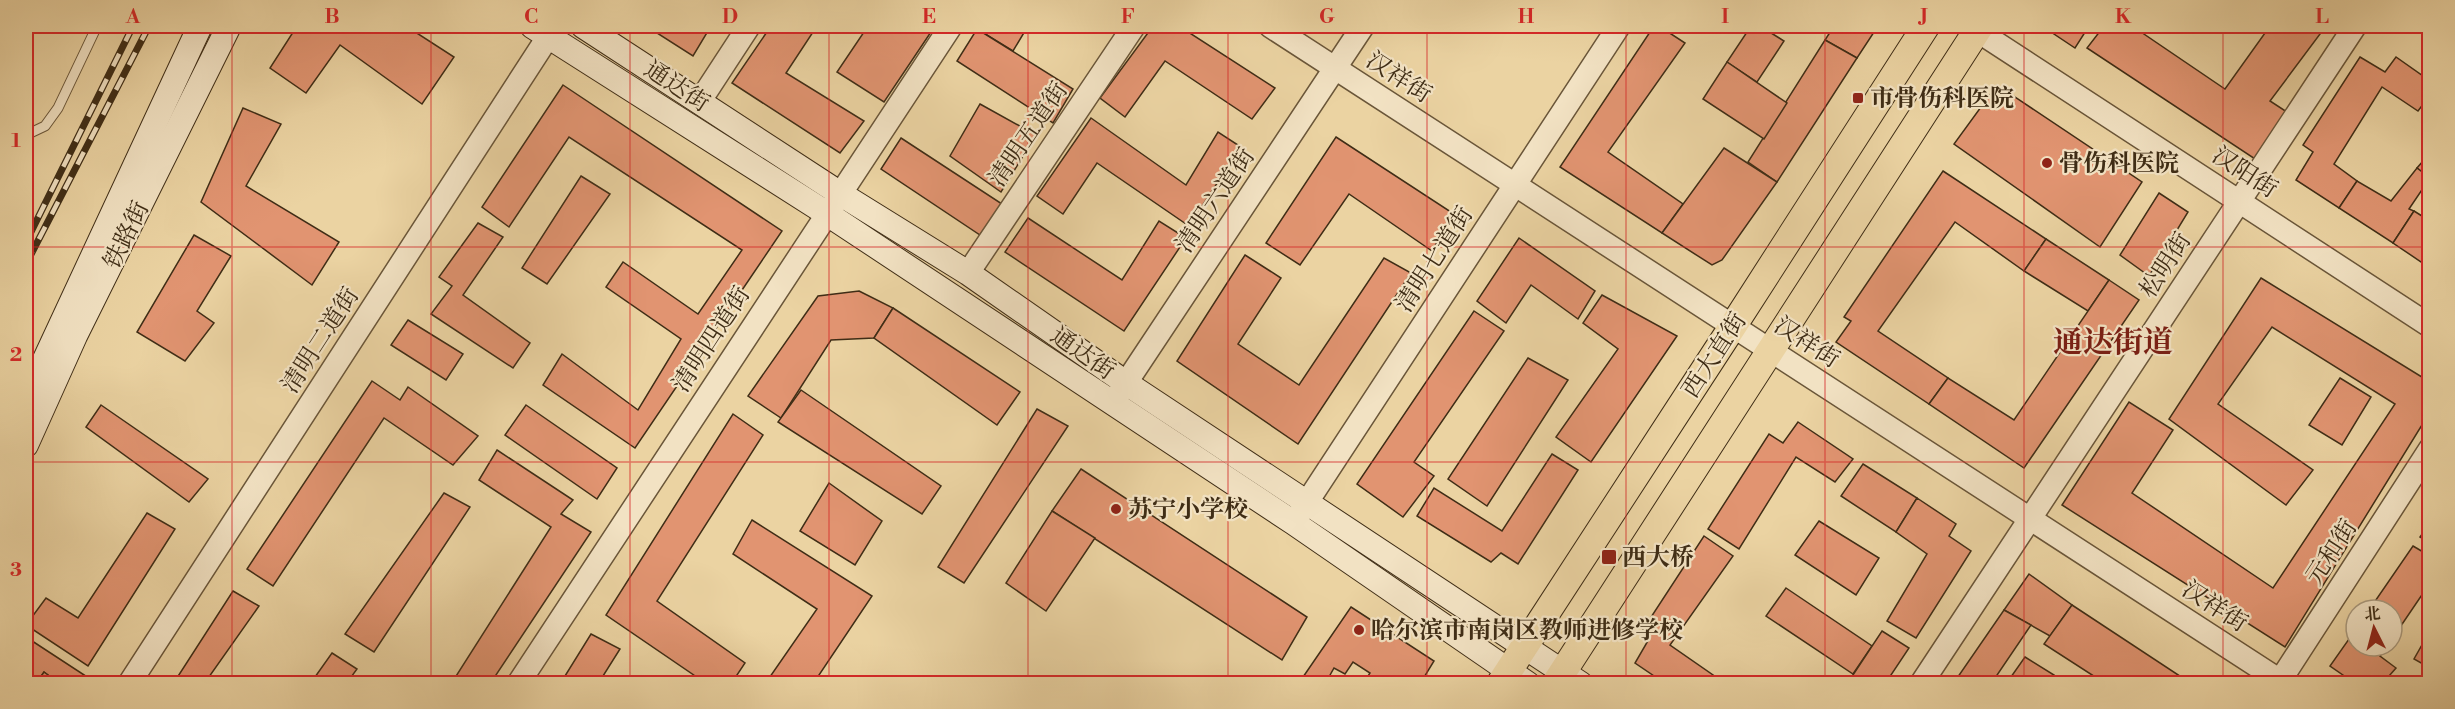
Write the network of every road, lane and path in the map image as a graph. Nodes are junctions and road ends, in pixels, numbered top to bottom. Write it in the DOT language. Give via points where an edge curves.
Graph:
graph roads {
  1 [pos="97,26"];
  2 [pos="200,26"];
  3 [pos="229,26"];
  4 [pos="583,26"];
  5 [pos="749,26"];
  6 [pos="951,26"];
  7 [pos="1134,26"];
  8 [pos="1270,26"];
  9 [pos="1363,26"];
  10 [pos="1619,26"];
  11 [pos="1926,26"];
  12 [pos="2355,26"];
  13 [pos="1976,27"];
  14 [pos="545,29"];
  15 [pos="1336,68"];
  16 [pos="700,101"];
  17 [pos="26,135"];
  18 [pos="1515,185"];
  19 [pos="839,193"];
  20 [pos="2240,200"];
  21 [pos="826,213"];
  22 [pos="968,273"];
  23 [pos="1734,326"];
  24 [pos="2430,326"];
  25 [pos="1769,349"];
  26 [pos="1126,383"];
  27 [pos="26,400"];
  28 [pos="1112,404"];
  29 [pos="26,445"];
  30 [pos="2430,449"];
  31 [pos="1301,513"];
  32 [pos="2030,519"];
  33 [pos="1524,646"];
  34 [pos="1512,679"];
  35 [pos="1566,680"];
  36 [pos="2281,682"];
  37 [pos="129,684"];
  38 [pos="518,684"];
  39 [pos="1921,684"];
  1 -- 17 [label="lane" via="58,108 45,126"];
  2 -- 27 [label="main road, 铁路街"];
  3 -- 29 [label="main road, 铁路街" via="75,336"];
  4 -- 16 [label="main road, 通达街"];
  5 -- 16 [label="street"];
  6 -- 19 [label="street, 清明四道街"];
  7 -- 22 [label="street, 清明五道街"];
  8 -- 15 [label="street, 汉祥街"];
  9 -- 15 [label="street, 清明六道街"];
  10 -- 18 [label="street, 清明七道街"];
  11 -- 23 [label="main road, 西大直街"];
  12 -- 20 [label="street, 松明街"];
  13 -- 20 [label="street, 汉阳街"];
  13 -- 25 [label="main road, 西大直街"];
  14 -- 21 [label="main road, 通达街"];
  14 -- 37 [label="street, 清明二道街"];
  15 -- 18 [label="street, 汉祥街"];
  15 -- 26 [label="street, 清明六道街"];
  16 -- 19 [label="main road, 通达街"];
  18 -- 23 [label="street, 汉祥街"];
  18 -- 31 [label="street, 清明七道街"];
  19 -- 21 [label="street, 清明四道街"];
  19 -- 22 [label="main road, 通达街"];
  20 -- 24 [label="street, 汉阳街"];
  20 -- 32 [label="street, 松明街"];
  21 -- 28 [label="main road, 通达街"];
  21 -- 38 [label="street, 清明四道街"];
  22 -- 26 [label="main road, 通达街"];
  23 -- 25 [label="street, 汉祥街"];
  23 -- 33 [label="main road, 西大直街"];
  25 -- 32 [label="street, 汉祥街"];
  25 -- 35 [label="main road, 西大直街"];
  26 -- 28 [label="street, 清明六道街"];
  26 -- 31 [label="main road, 通达街"];
  28 -- 31 [label="main road, 通达街"];
  30 -- 36 [label="street, 元和街"];
  31 -- 33 [label="main road, 通达街"];
  31 -- 34 [label="main road, 通达街"];
  32 -- 36 [label="street, 汉祥街"];
  32 -- 39 [label="street, 松明街"];
  33 -- 34 [label="main road, 西大直街"];
  33 -- 35 [label="main road, 通达街"];
}
